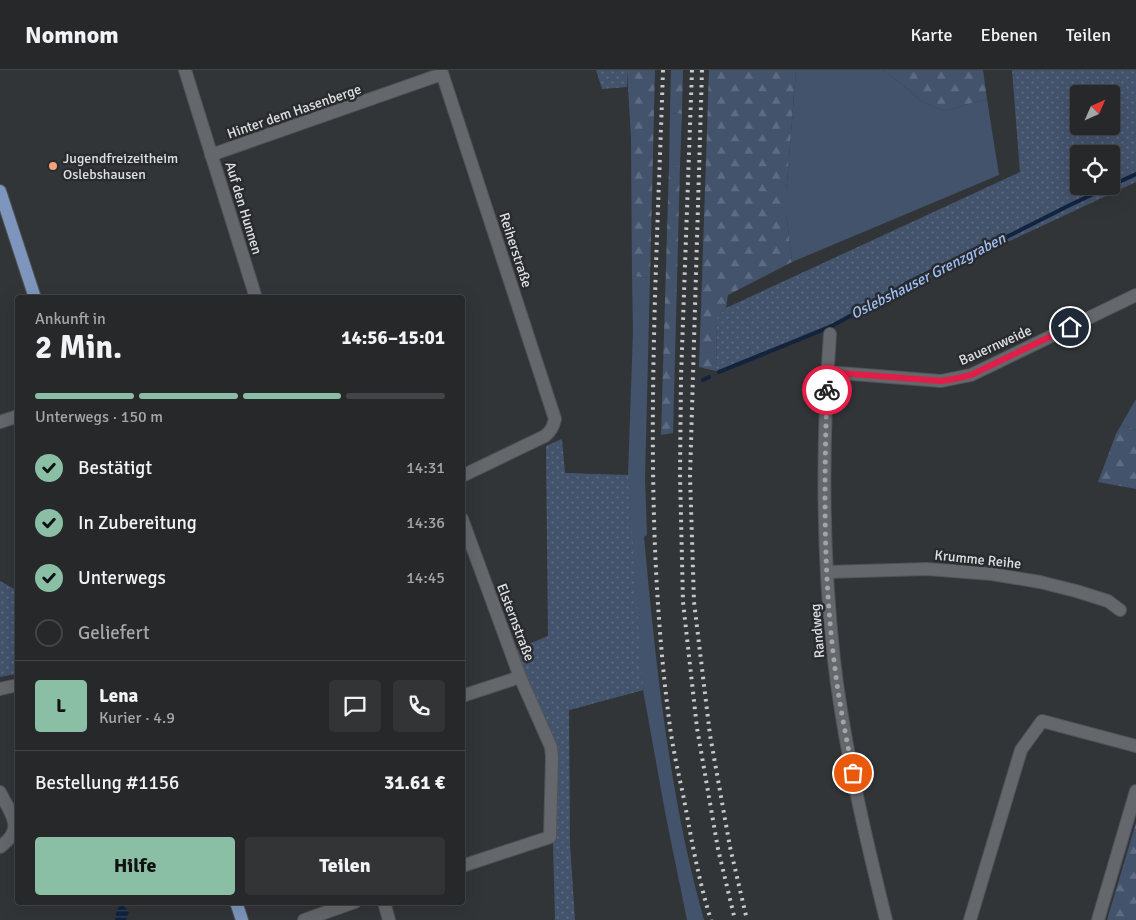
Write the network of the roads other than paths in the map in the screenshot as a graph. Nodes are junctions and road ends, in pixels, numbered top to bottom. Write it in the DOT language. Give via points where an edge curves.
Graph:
graph roads {
  1 [pos="185,70"];
  2 [pos="441,72"];
  3 [pos="212,155"];
  4 [pos="0,191"];
  5 [pos="4,216"];
  6 [pos="34,295"];
  7 [pos="255,295"];
  8 [pos="1136,296"];
  9 [pos="830,334"];
  10 [pos="827,372"];
  11 [pos="15,417"];
  12 [pos="0,422"];
  13 [pos="465,475"];
  14 [pos="465,527"];
  15 [pos="827,572"];
  16 [pos="1120,610"];
  17 [pos="520,677"];
  18 [pos="15,686"];
  19 [pos="0,689"];
  20 [pos="465,695"];
  21 [pos="1136,746"];
  22 [pos="1136,791"];
  23 [pos="0,792"];
  24 [pos="0,847"];
  25 [pos="465,865"];
  26 [pos="237,905"];
  27 [pos="346,905"];
  28 [pos="385,905"];
  29 [pos="242,920"];
  30 [pos="304,920"];
  31 [pos="389,920"];
  32 [pos="886,920"];
  33 [pos="970,920"];
  34 [pos="1098,920"];
  1 -- 3 [label="street, Auf den Hunnen"];
  2 -- 3 [label="street, Hinter dem Hasenberge"];
  2 -- 13 [label="street, Reiherstraße" via="554,419 553,427 544,436"];
  3 -- 7 [label="street, Auf den Hunnen"];
  4 -- 5 [label="main road"];
  5 -- 6 [label="main road"];
  8 -- 10 [label="street, Bauernweide" via="971,375 935,380"];
  9 -- 10 [label="street, Randweg"];
  10 -- 15 [label="street, Randweg" via="824,468"];
  11 -- 12 [label="street"];
  14 -- 17 [label="street, Elsternstraße"];
  15 -- 16 [label="street, Krumme Reihe" via="927,569 992,574 1072,590 1108,601"];
  15 -- 32 [label="street, Randweg" via="834,660 848,746"];
  17 -- 20 [label="street"];
  17 -- 25 [label="street, Elsternstraße" via="551,747 550,837"];
  18 -- 19 [label="street"];
  21 -- 33 [label="street" via="1042,721 1021,750"];
  22 -- 34 [label="street"];
  23 -- 24 [label="street" via="15,826 14,834"];
  26 -- 29 [label="main road"];
  27 -- 30 [label="street"];
  28 -- 31 [label="street"];
}
